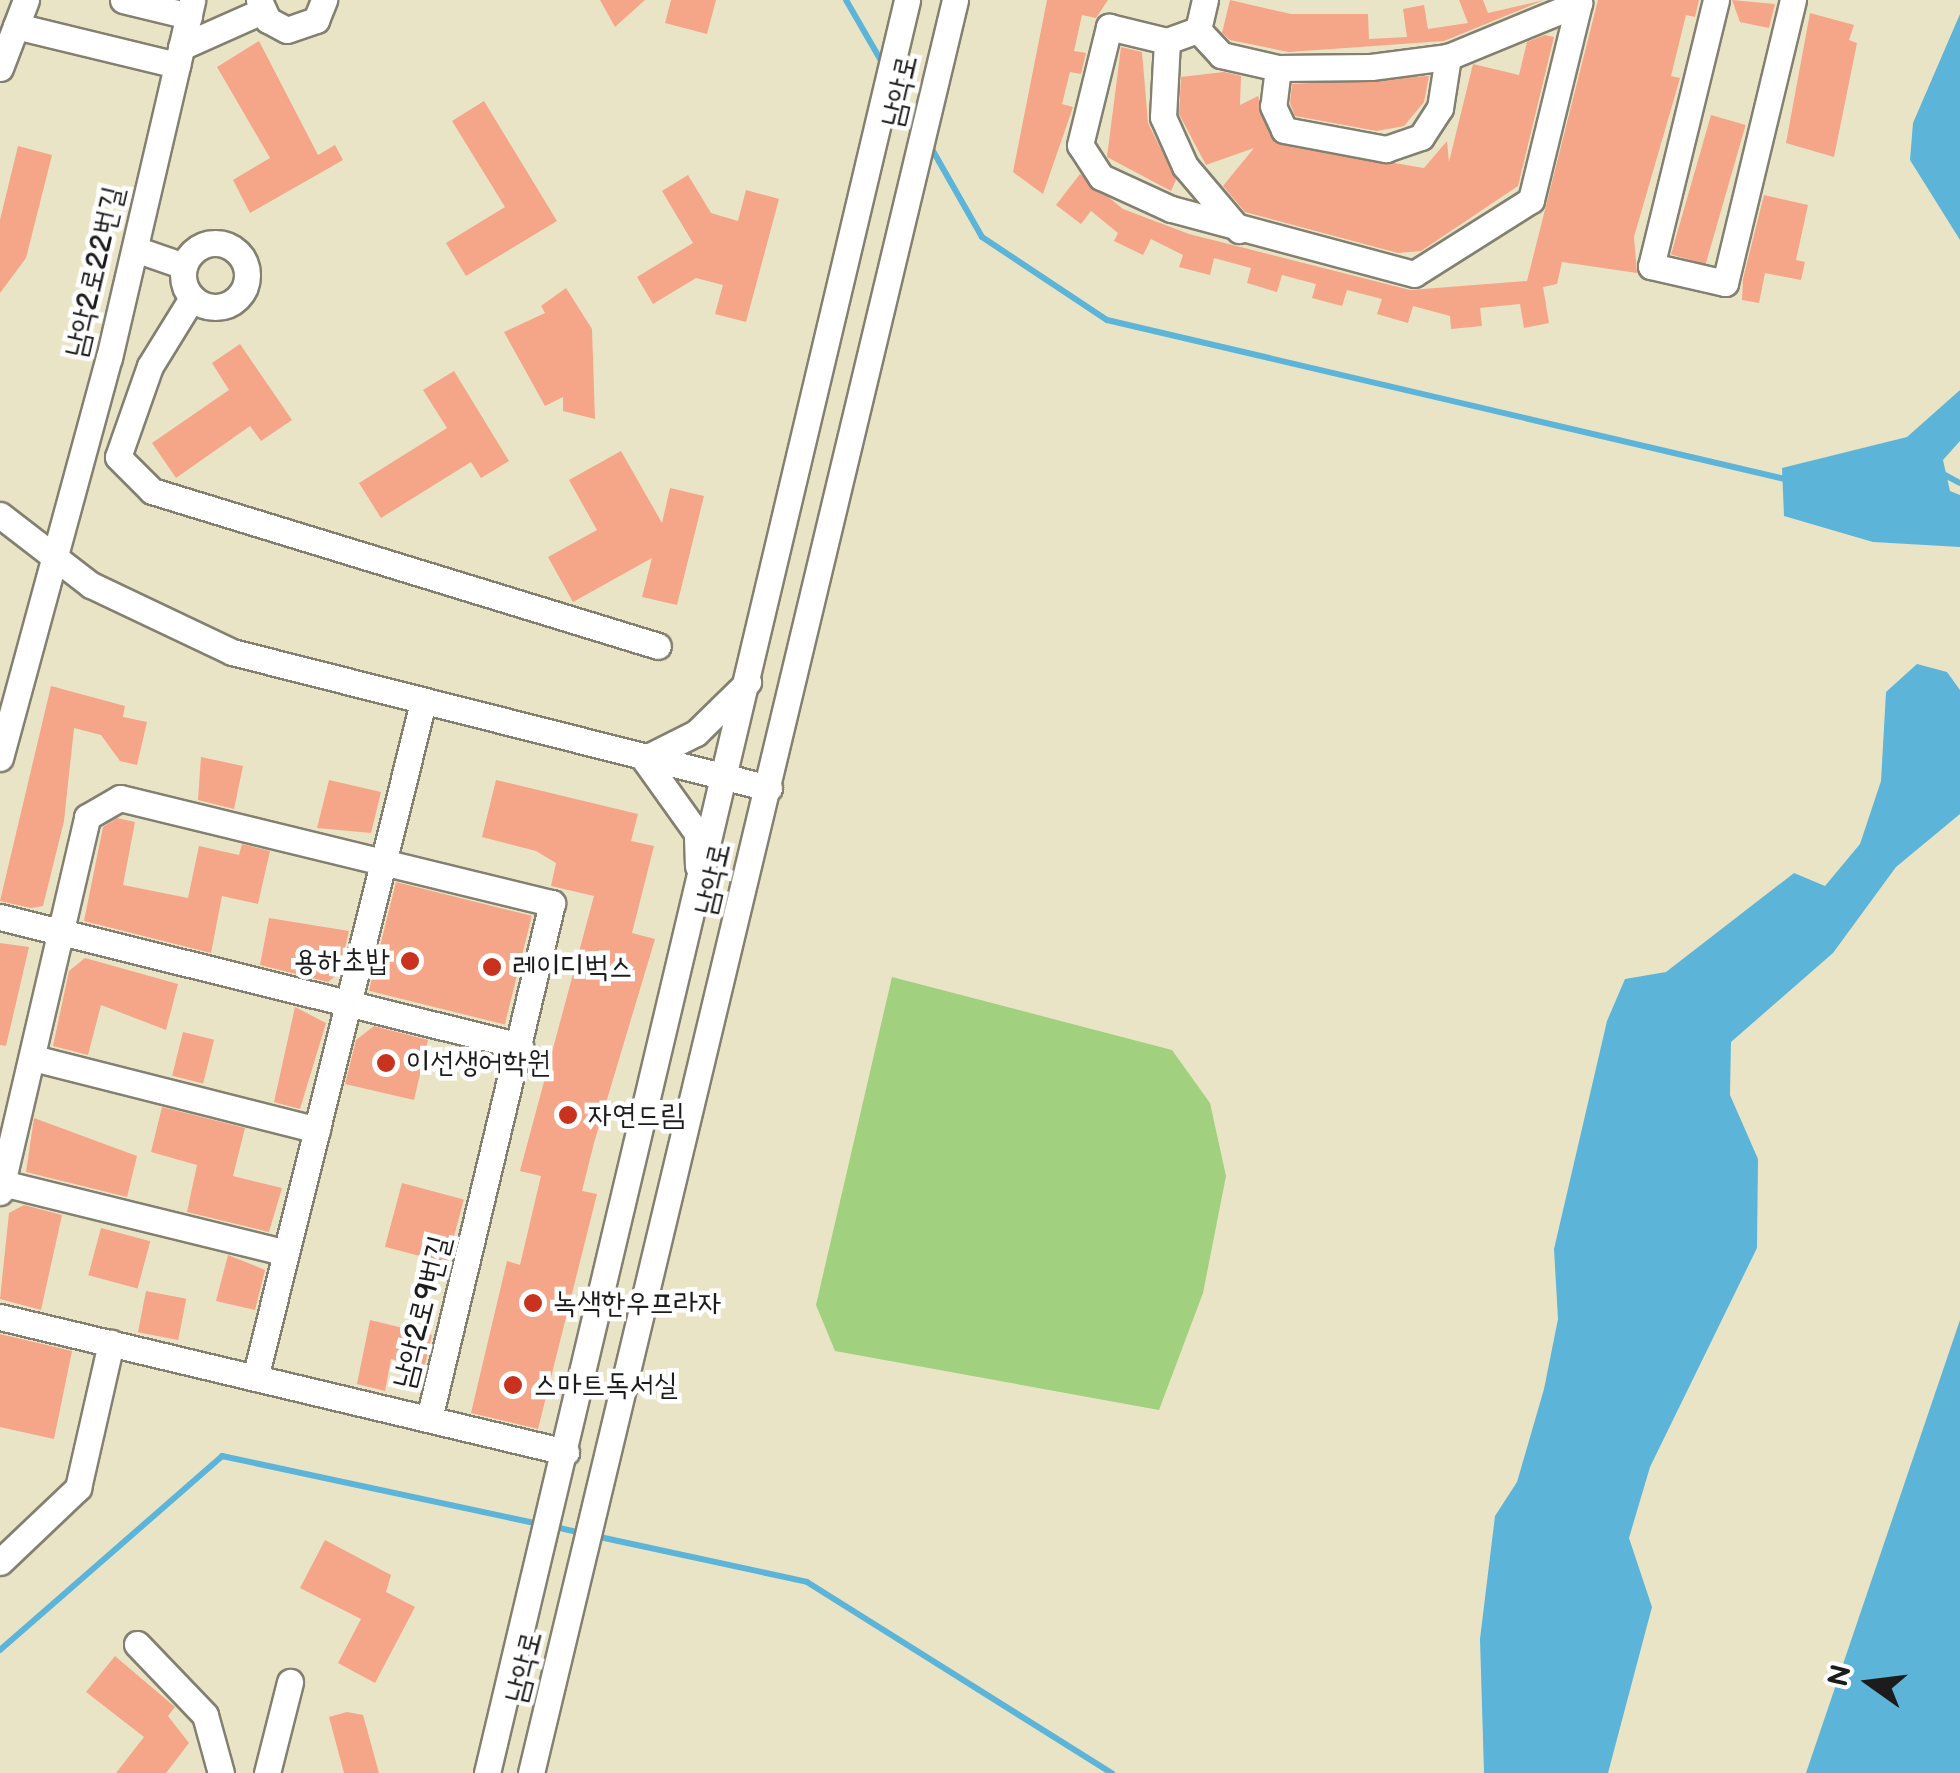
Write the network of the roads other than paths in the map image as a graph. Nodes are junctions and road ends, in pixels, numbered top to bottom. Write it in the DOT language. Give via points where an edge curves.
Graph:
graph roads {
  1 [pos="26,0"];
  2 [pos="122,0"];
  3 [pos="324,0"];
  4 [pos="956,0"];
  5 [pos="1205,0"];
  6 [pos="1716,0"];
  7 [pos="1793,0"];
  8 [pos="906,4"];
  9 [pos="260,6"];
  10 [pos="190,8"];
  11 [pos="16,26"];
  12 [pos="1198,30"];
  13 [pos="1167,41"];
  14 [pos="179,56"];
  15 [pos="1448,56"];
  16 [pos="0,68"];
  17 [pos="1278,68"];
  18 [pos="1239,230"];
  19 [pos="135,249"];
  20 [pos="184,266"];
  21 [pos="192,298"];
  22 [pos="0,515"];
  23 [pos="51,556"];
  24 [pos="658,646"];
  25 [pos="748,682"];
  26 [pos="422,706"];
  27 [pos="0,758"];
  28 [pos="644,759"];
  29 [pos="726,779"];
  30 [pos="769,788"];
  31 [pos="382,864"];
  32 [pos="699,893"];
  33 [pos="0,917"];
  34 [pos="62,937"];
  35 [pos="347,1008"];
  36 [pos="520,1046"];
  37 [pos="33,1058"];
  38 [pos="316,1130"];
  39 [pos="1,1188"];
  40 [pos="286,1253"];
  41 [pos="0,1317"];
  42 [pos="111,1344"];
  43 [pos="255,1378"];
  44 [pos="430,1419"];
  45 [pos="563,1461"];
  46 [pos="0,1562"];
  47 [pos="136,1644"];
  48 [pos="290,1682"];
  49 [pos="221,1773"];
  50 [pos="266,1773"];
  51 [pos="487,1773"];
  52 [pos="531,1773"];
  1 -- 11 [label="street"];
  2 -- 10 [label="street"];
  3 -- 9 [label="street" via="297,30"];
  4 -- 30 [label="street, 남악로"];
  5 -- 12 [label="street"];
  6 -- 7 [label="street" via="1651,266 1725,283"];
  8 -- 25 [label="street, 남악로"];
  9 -- 14 [label="street"];
  10 -- 14 [label="street, 남악2로22번길"];
  11 -- 14 [label="street"];
  11 -- 16 [label="street"];
  12 -- 13 [label="street"];
  12 -- 17 [label="street" via="1221,54"];
  13 -- 18 [label="street" via="1163,117 1185,166"];
  13 -- 18 [label="street" via="1110,27 1080,144 1101,177"];
  14 -- 19 [label="street, 남악2로22번길"];
  15 -- 17 [label="street"];
  15 -- 17 [label="street" via="1440,108 1420,137 1386,150 1284,130 1272,106"];
  15 -- 18 [label="street" via="1579,2 1531,200 1414,274"];
  19 -- 20 [label="street"];
  19 -- 23 [label="street, 남악2로22번길"];
  20 -- 21 [label="street"];
  20 -- 21 [label="street" via="197,248 218,243 238,252 247,273 233,302 212,307"];
  21 -- 24 [label="street" via="150,366 118,458 152,491"];
  22 -- 23 [label="street"];
  23 -- 26 [label="street" via="191,636"];
  23 -- 27 [label="street, 남악2로22번길"];
  25 -- 28 [label="street" via="696,733"];
  25 -- 29 [label="street, 남악로"];
  26 -- 28 [label="street"];
  26 -- 31 [label="street"];
  28 -- 29 [label="street"];
  28 -- 32 [label="street" via="697,833"];
  29 -- 30 [label="street"];
  29 -- 32 [label="street, 남악로"];
  30 -- 52 [label="street, 남악로"];
  31 -- 34 [label="street, 남악2로9번길" via="120,798 87,817"];
  31 -- 35 [label="street"];
  31 -- 36 [label="street, 남악2로9번길" via="552,903"];
  32 -- 45 [label="street, 남악로"];
  33 -- 34 [label="street"];
  34 -- 35 [label="street"];
  34 -- 37 [label="street, 남악2로9번길"];
  35 -- 36 [label="street"];
  35 -- 38 [label="street"];
  36 -- 44 [label="street, 남악2로9번길"];
  37 -- 38 [label="street"];
  37 -- 39 [label="street, 남악2로9번길"];
  38 -- 40 [label="street"];
  39 -- 40 [label="street, 남악2로9번길"];
  40 -- 43 [label="street"];
  41 -- 42 [label="street, 남악2로9번길"];
  42 -- 43 [label="street, 남악2로9번길"];
  42 -- 46 [label="street" via="78,1488"];
  43 -- 44 [label="street, 남악2로9번길"];
  44 -- 45 [label="street"];
  45 -- 51 [label="street, 남악로"];
  47 -- 49 [label="street" via="204,1715"];
  48 -- 50 [label="street"];
}
